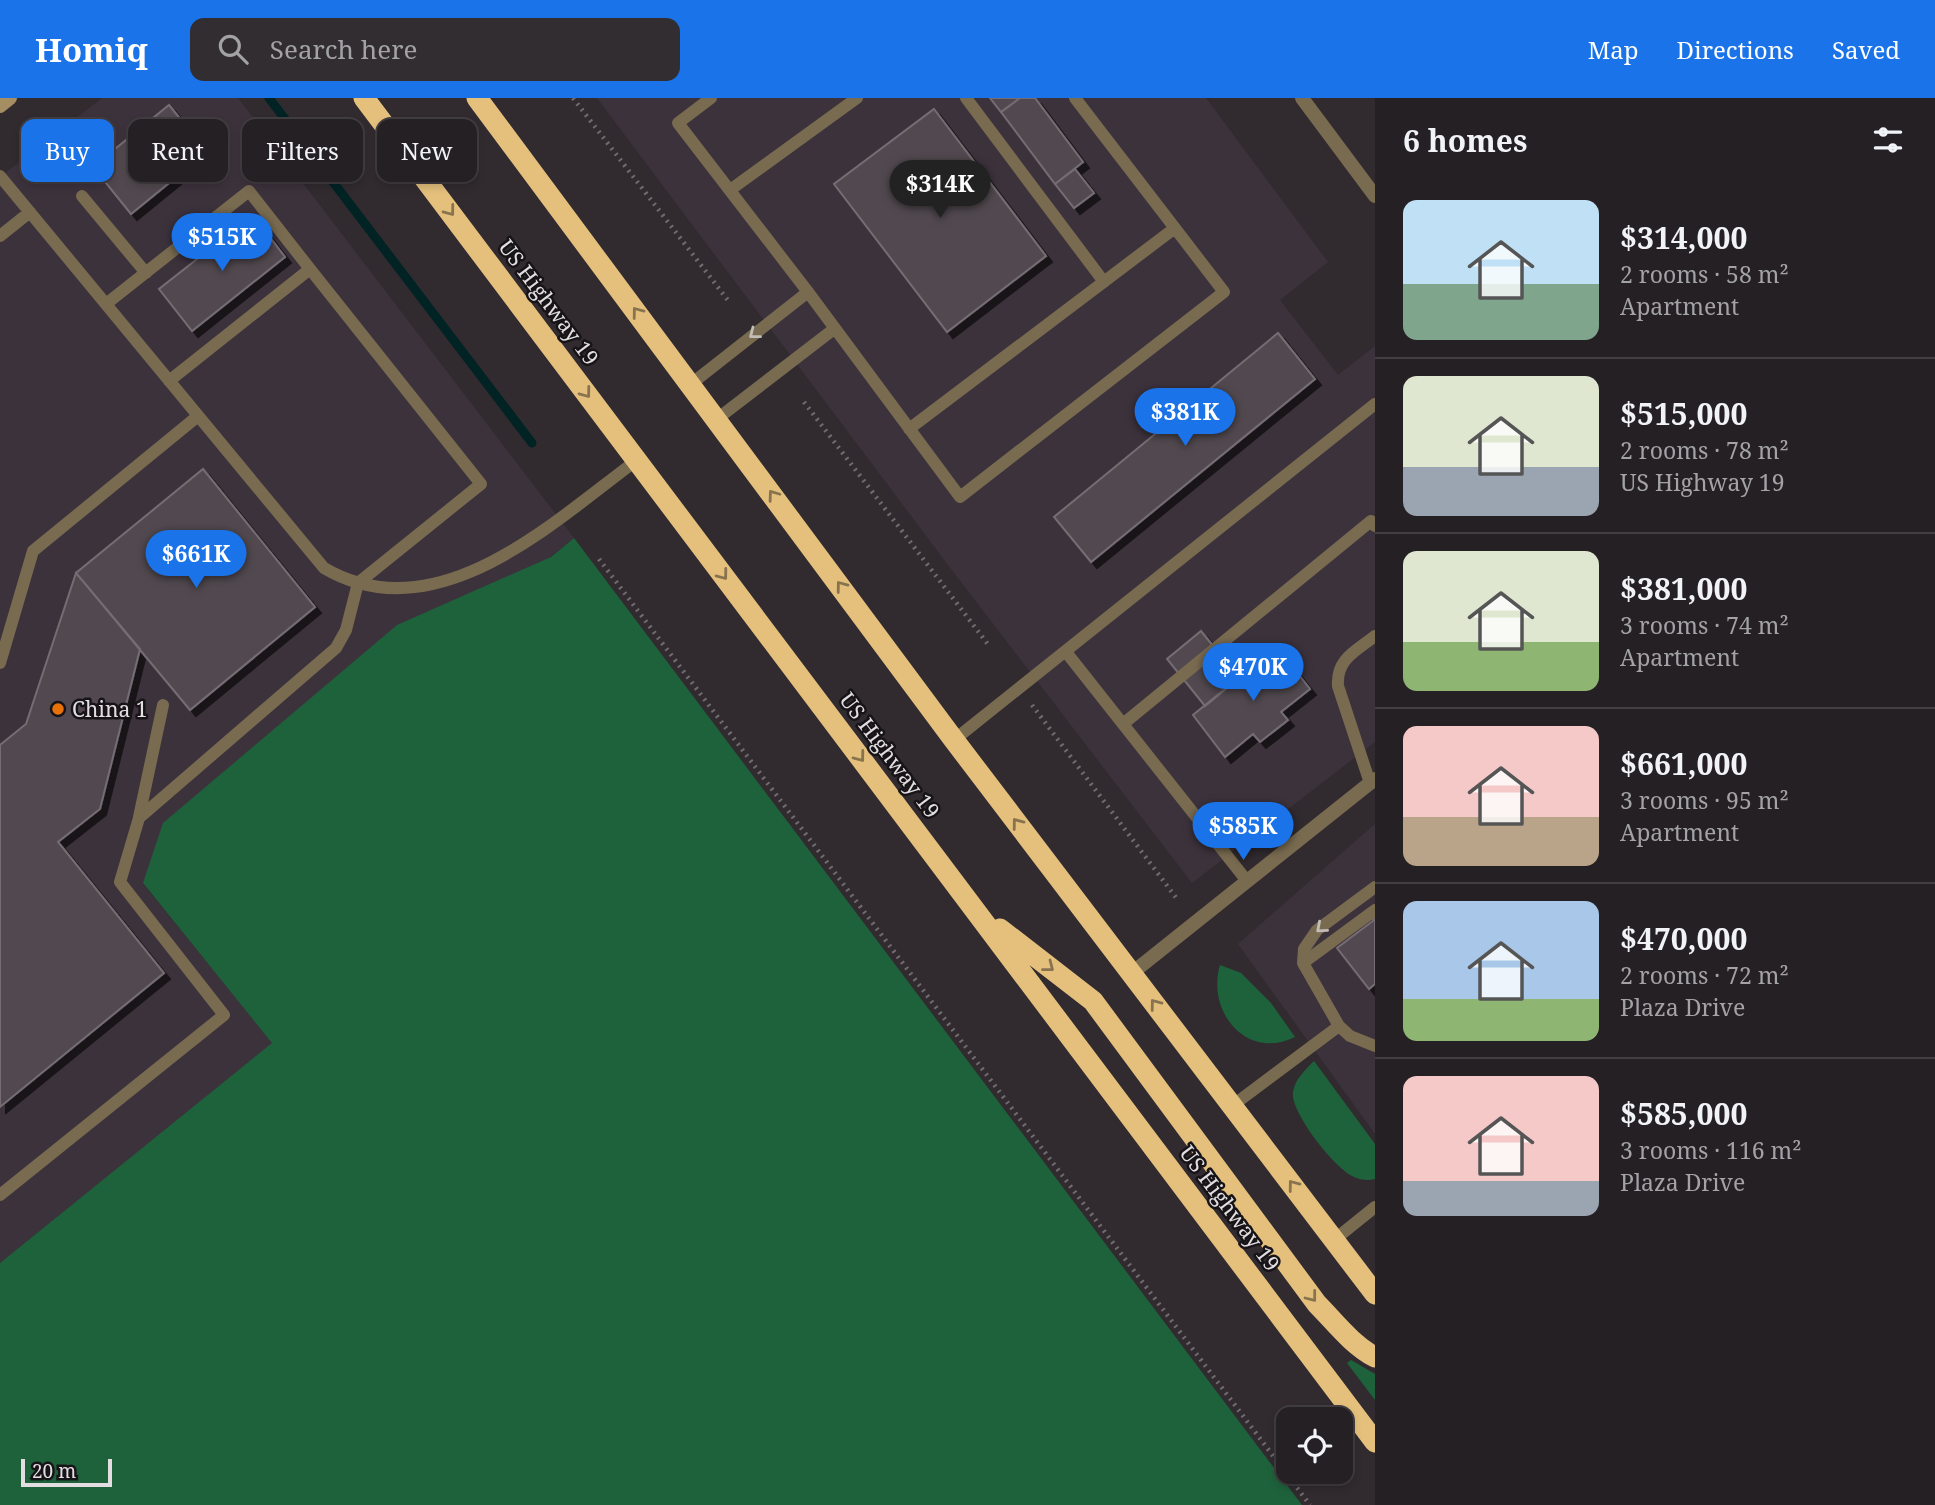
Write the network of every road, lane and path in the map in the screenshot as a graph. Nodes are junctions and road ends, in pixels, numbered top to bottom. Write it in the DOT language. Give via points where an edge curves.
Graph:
graph roads {
  1 [pos="10,98"];
  2 [pos="364,98"];
  3 [pos="477,98"];
  4 [pos="573,98"];
  5 [pos="711,98"];
  6 [pos="857,98"];
  7 [pos="966,98"];
  8 [pos="1075,98"];
  9 [pos="1302,98"];
  10 [pos="0,106"];
  11 [pos="0,176"];
  12 [pos="730,190"];
  13 [pos="82,196"];
  14 [pos="1375,196"];
  15 [pos="30,212"];
  16 [pos="1175,228"];
  17 [pos="0,236"];
  18 [pos="310,269"];
  19 [pos="146,273"];
  20 [pos="1104,282"];
  21 [pos="808,292"];
  22 [pos="730,303"];
  23 [pos="106,304"];
  24 [pos="834,329"];
  25 [pos="169,381"];
  26 [pos="691,384"];
  27 [pos="804,401"];
  28 [pos="1375,404"];
  29 [pos="198,416"];
  30 [pos="717,419"];
  31 [pos="909,429"];
  32 [pos="637,460"];
  33 [pos="1375,526"];
  34 [pos="599,559"];
  35 [pos="358,583"];
  36 [pos="1375,636"];
  37 [pos="990,647"];
  38 [pos="1066,652"];
  39 [pos="0,663"];
  40 [pos="163,705"];
  41 [pos="1032,705"];
  42 [pos="1123,723"];
  43 [pos="954,740"];
  44 [pos="1373,781"];
  45 [pos="139,818"];
  46 [pos="1247,881"];
  47 [pos="1375,887"];
  48 [pos="1177,899"];
  49 [pos="976,910"];
  50 [pos="1375,910"];
  51 [pos="1303,963"];
  52 [pos="1132,973"];
  53 [pos="1339,1026"];
  54 [pos="1375,1046"];
  55 [pos="1232,1106"];
  56 [pos="0,1195"];
  57 [pos="1375,1207"];
  58 [pos="1334,1240"];
  59 [pos="1375,1294"];
  60 [pos="1375,1357"];
  61 [pos="1375,1442"];
  62 [pos="1310,1505"];
  1 -- 10 [label="street"];
  2 -- 32 [label="highway, US Highway 19, one-way"];
  26 -- 3 [label="highway, one-way"];
  4 -- 22 [label="path"];
  5 -- 12 [label="lane" via="678,123"];
  6 -- 12 [label="lane"];
  7 -- 20 [label="lane"];
  8 -- 16 [label="lane"];
  9 -- 14 [label="street"];
  11 -- 15 [label="lane"];
  12 -- 21 [label="lane"];
  13 -- 19 [label="lane"];
  15 -- 17 [label="lane"];
  15 -- 23 [label="lane"];
  16 -- 20 [label="lane"];
  16 -- 31 [label="lane" via="1224,292 960,497"];
  18 -- 19 [label="lane" via="249,191"];
  18 -- 25 [label="lane"];
  18 -- 35 [label="lane" via="481,484"];
  19 -- 23 [label="lane"];
  20 -- 31 [label="lane"];
  21 -- 24 [label="lane"];
  21 -- 26 [label="lane, one-way"];
  23 -- 25 [label="lane"];
  24 -- 30 [label="lane"];
  24 -- 31 [label="lane"];
  25 -- 29 [label="lane"];
  26 -- 30 [label="highway"];
  27 -- 37 [label="path"];
  28 -- 38 [label="lane"];
  29 -- 35 [label="lane" via="324,568"];
  29 -- 39 [label="lane" via="33,551"];
  43 -- 30 [label="highway, one-way"];
  32 -- 35 [label="lane" via="521,546 473,572 422,587"];
  32 -- 49 [label="highway, US Highway 19, one-way"];
  33 -- 42 [label="lane" via="1371,521"];
  34 -- 62 [label="path"];
  35 -- 45 [label="lane" via="346,630 336,648"];
  36 -- 44 [label="lane" via="1343,662 1337,673"];
  38 -- 42 [label="lane"];
  38 -- 43 [label="lane"];
  40 -- 45 [label="lane"];
  41 -- 48 [label="path"];
  42 -- 46 [label="lane"];
  52 -- 43 [label="highway, one-way"];
  44 -- 46 [label="street"];
  45 -- 56 [label="lane" via="120,881 224,1015"];
  46 -- 52 [label="street"];
  47 -- 51 [label="lane, one-way" via="1317,930 1304,949"];
  49 -- 60 [label="highway, one-way" via="1093,1001 1317,1304"];
  49 -- 61 [label="highway, US Highway 19"];
  50 -- 51 [label="lane"];
  51 -- 53 [label="lane"];
  55 -- 52 [label="highway, one-way"];
  53 -- 54 [label="lane"];
  53 -- 55 [label="lane"];
  58 -- 55 [label="highway, one-way"];
  57 -- 58 [label="lane"];
  58 -- 59 [label="highway"];
}
